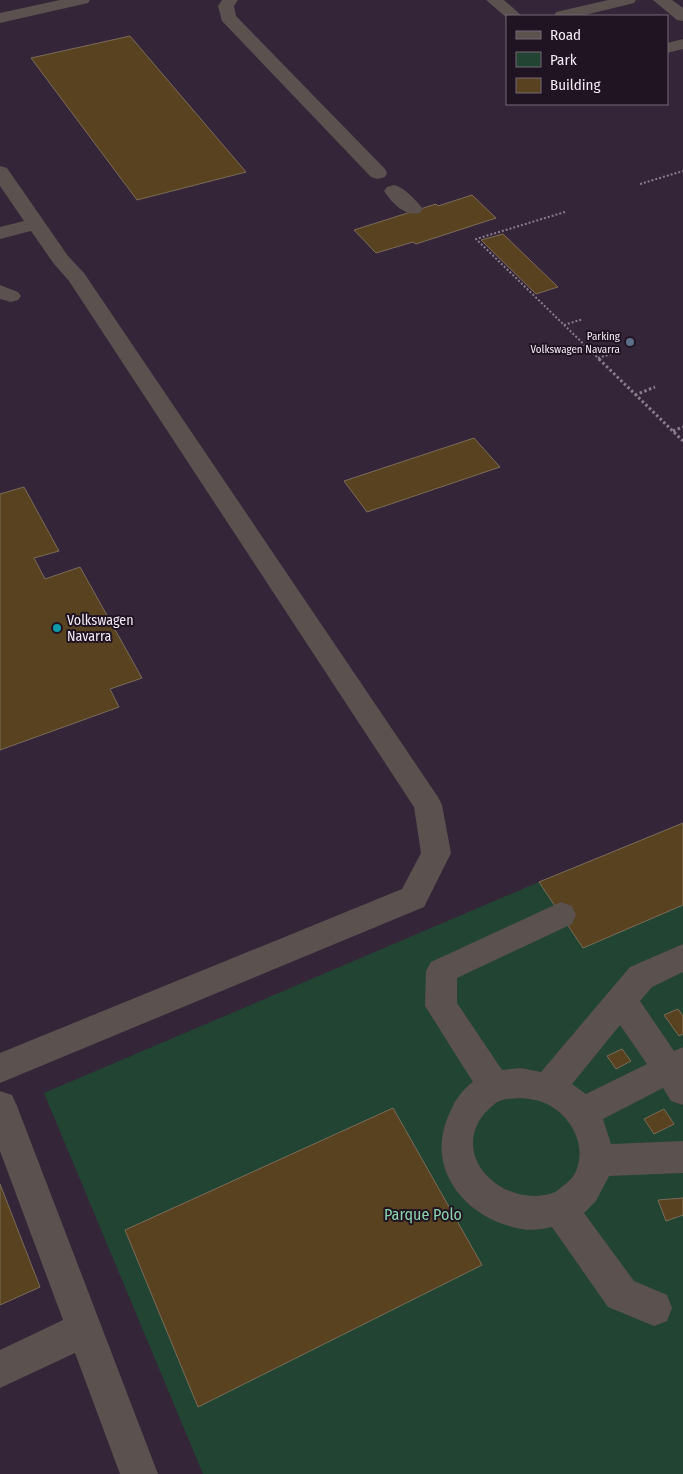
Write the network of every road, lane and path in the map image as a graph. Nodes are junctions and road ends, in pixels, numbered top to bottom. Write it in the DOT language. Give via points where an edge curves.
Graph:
graph roads {
  1 [pos="82,0"];
  2 [pos="230,0"];
  3 [pos="519,0"];
  4 [pos="628,0"];
  5 [pos="661,0"];
  6 [pos="497,2"];
  7 [pos="513,15"];
  8 [pos="566,15"];
  9 [pos="679,16"];
  10 [pos="0,18"];
  11 [pos="683,44"];
  12 [pos="668,48"];
  13 [pos="683,170"];
  14 [pos="0,172"];
  15 [pos="640,184"];
  16 [pos="6,190"];
  17 [pos="412,209"];
  18 [pos="565,212"];
  19 [pos="36,224"];
  20 [pos="0,233"];
  21 [pos="583,319"];
  22 [pos="564,325"];
  23 [pos="618,352"];
  24 [pos="598,358"];
  25 [pos="654,387"];
  26 [pos="635,394"];
  27 [pos="683,427"];
  28 [pos="673,431"];
  29 [pos="683,441"];
  30 [pos="561,915"];
  31 [pos="683,957"];
  32 [pos="621,1000"];
  33 [pos="0,1068"];
  34 [pos="678,1074"];
  35 [pos="495,1087"];
  36 [pos="548,1088"];
  37 [pos="0,1106"];
  38 [pos="581,1114"];
  39 [pos="683,1157"];
  40 [pos="597,1160"];
  41 [pos="560,1209"];
  42 [pos="654,1308"];
  43 [pos="84,1328"];
  44 [pos="0,1368"];
  45 [pos="138,1474"];
  1 -- 10 [label="lane"];
  2 -- 17 [label="lane" via="226,6 228,17 389,192"];
  3 -- 6 [label="lane"];
  4 -- 8 [label="lane"];
  5 -- 9 [label="lane"];
  6 -- 7 [label="lane"];
  11 -- 12 [label="lane"];
  13 -- 15 [label="path"];
  14 -- 16 [label="lane"];
  16 -- 19 [label="lane"];
  18 -- 22 [label="path" via="476,239"];
  19 -- 20 [label="lane"];
  19 -- 33 [label="lane" via="77,277 428,805 436,853 413,898"];
  21 -- 22 [label="path"];
  22 -- 24 [label="path"];
  23 -- 24 [label="path"];
  24 -- 26 [label="path"];
  25 -- 26 [label="path"];
  26 -- 28 [label="path"];
  27 -- 28 [label="path"];
  28 -- 29 [label="path"];
  30 -- 35 [label="lane" via="442,971 441,1006"];
  31 -- 32 [label="lane" via="640,978"];
  32 -- 34 [label="lane"];
  32 -- 36 [label="lane"];
  34 -- 38 [label="lane"];
  35 -- 36 [label="lane" via="521,1082"];
  35 -- 41 [label="lane" via="472,1102 459,1124 456,1151 466,1178 484,1197 508,1210 534,1214"];
  36 -- 38 [label="lane" via="572,1102"];
  37 -- 43 [label="lane"];
  38 -- 40 [label="lane" via="589,1123"];
  39 -- 40 [label="lane"];
  40 -- 41 [label="lane" via="580,1194"];
  41 -- 42 [label="lane" via="620,1294"];
  43 -- 44 [label="lane"];
  43 -- 45 [label="lane"];
}
